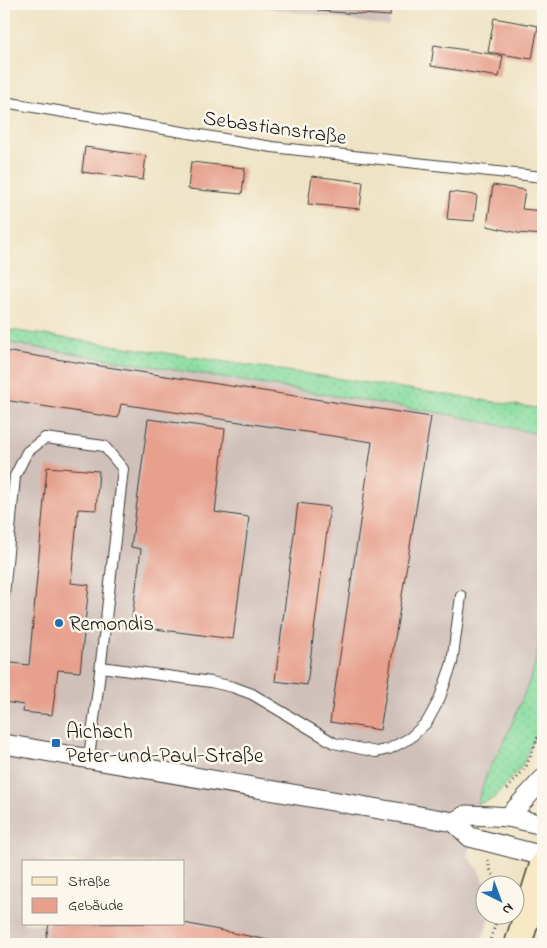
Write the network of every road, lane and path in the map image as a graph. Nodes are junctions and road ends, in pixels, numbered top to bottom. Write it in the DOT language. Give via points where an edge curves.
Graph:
graph roads {
  1 [pos="4,102"];
  2 [pos="543,177"];
  3 [pos="4,595"];
  4 [pos="461,596"];
  5 [pos="101,667"];
  6 [pos="543,725"];
  7 [pos="4,744"];
  8 [pos="89,757"];
  9 [pos="543,779"];
  10 [pos="500,816"];
  11 [pos="454,822"];
  12 [pos="543,825"];
  13 [pos="543,856"];
  14 [pos="543,865"];
  15 [pos="495,926"];
  16 [pos="528,928"];
  17 [pos="489,944"];
  1 -- 2 [label="lane, Sebastianstraße" via="272,148"];
  3 -- 5 [label="lane" via="15,476 26,452 45,438 104,446 123,469"];
  4 -- 5 [label="lane" via="452,663 439,700 427,722 410,738 376,752 334,743 252,694 233,687"];
  5 -- 8 [label="lane"];
  6 -- 10 [label="path" via="526,767 496,800"];
  7 -- 8 [label="street"];
  8 -- 11 [label="street"];
  9 -- 10 [label="street"];
  10 -- 11 [label="street" via="466,815"];
  10 -- 12 [label="street"];
  11 -- 13 [label="street" via="470,837"];
  14 -- 16 [label="main road"];
  15 -- 17 [label="path"];
}
